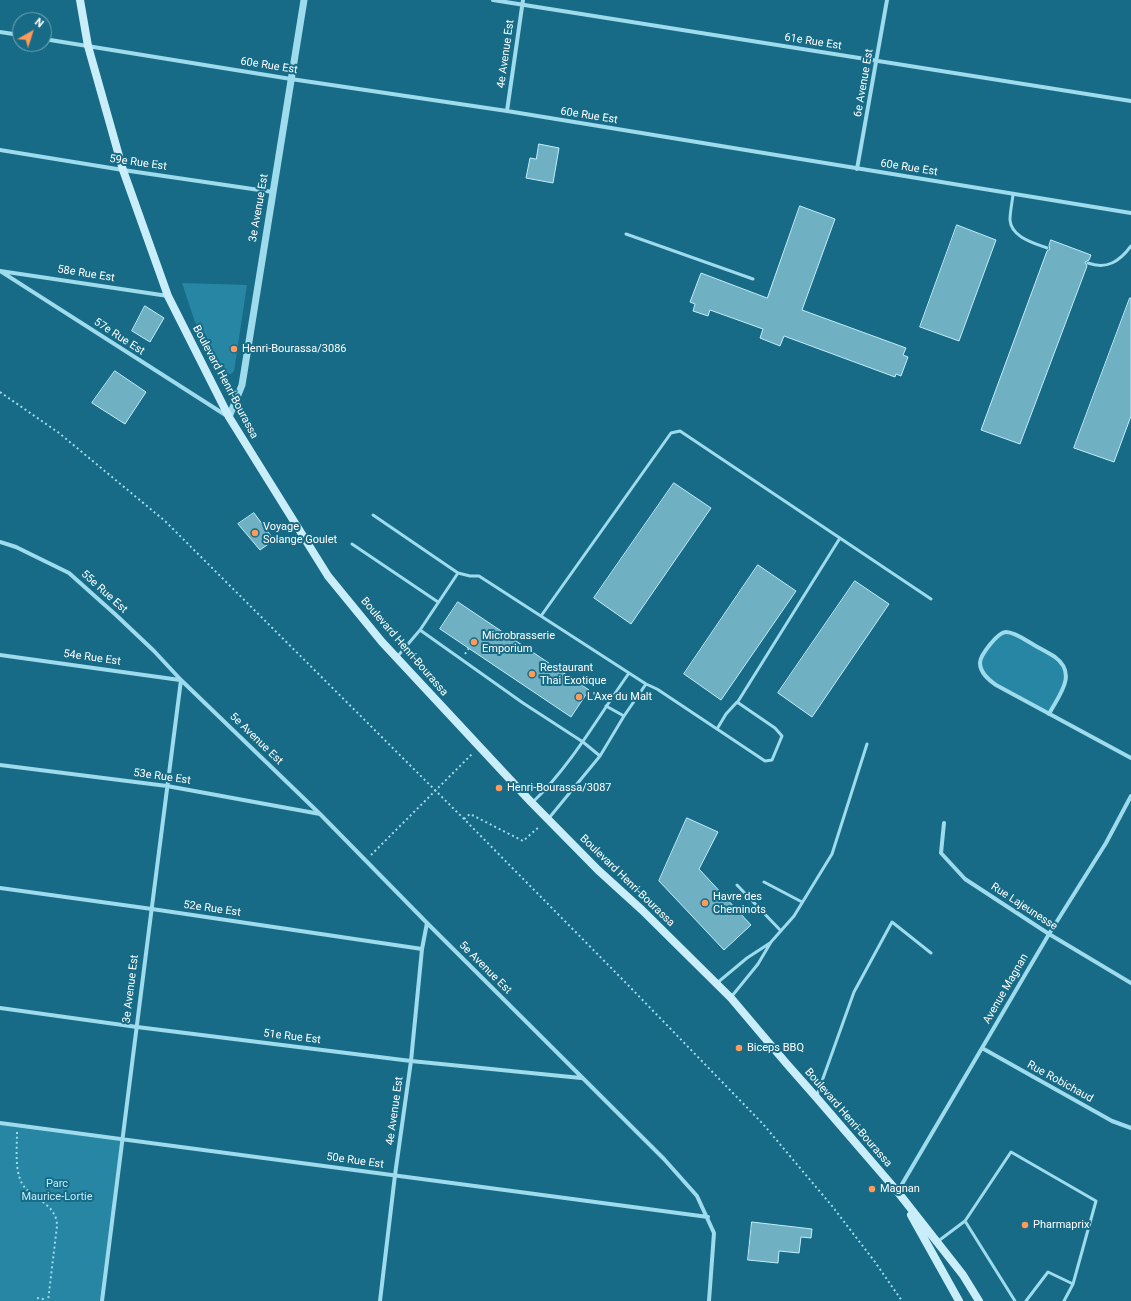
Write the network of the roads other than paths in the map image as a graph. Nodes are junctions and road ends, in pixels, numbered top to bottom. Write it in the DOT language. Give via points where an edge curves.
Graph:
graph roads {
  1 [pos="80,0"];
  2 [pos="304,0"];
  3 [pos="493,0"];
  4 [pos="523,0"];
  5 [pos="887,0"];
  6 [pos="522,5"];
  7 [pos="0,32"];
  8 [pos="12,34"];
  9 [pos="52,40"];
  10 [pos="88,46"];
  11 [pos="877,61"];
  12 [pos="291,79"];
  13 [pos="1131,101"];
  14 [pos="507,111"];
  15 [pos="0,150"];
  16 [pos="857,169"];
  17 [pos="123,170"];
  18 [pos="274,192"];
  19 [pos="1013,195"];
  20 [pos="1131,214"];
  21 [pos="626,234"];
  22 [pos="1131,246"];
  23 [pos="1047,248"];
  24 [pos="1088,263"];
  25 [pos="0,271"];
  26 [pos="753,279"];
  27 [pos="168,296"];
  28 [pos="229,417"];
  29 [pos="373,515"];
  30 [pos="840,538"];
  31 [pos="0,542"];
  32 [pos="352,544"];
  33 [pos="458,573"];
  34 [pos="931,599"];
  35 [pos="438,602"];
  36 [pos="541,616"];
  37 [pos="420,630"];
  38 [pos="0,655"];
  39 [pos="396,658"];
  40 [pos="629,673"];
  41 [pos="181,680"];
  42 [pos="646,684"];
  43 [pos="738,703"];
  44 [pos="606,706"];
  45 [pos="1049,714"];
  46 [pos="624,716"];
  47 [pos="717,729"];
  48 [pos="583,742"];
  49 [pos="867,744"];
  50 [pos="600,756"];
  51 [pos="1131,758"];
  52 [pos="0,765"];
  53 [pos="167,786"];
  54 [pos="1131,796"];
  55 [pos="532,803"];
  56 [pos="320,814"];
  57 [pos="548,819"];
  58 [pos="944,823"];
  59 [pos="764,882"];
  60 [pos="737,885"];
  61 [pos="0,888"];
  62 [pos="802,902"];
  63 [pos="152,909"];
  64 [pos="427,922"];
  65 [pos="781,931"];
  66 [pos="1049,934"];
  67 [pos="771,942"];
  68 [pos="422,949"];
  69 [pos="931,953"];
  70 [pos="717,983"];
  71 [pos="1131,983"];
  72 [pos="731,998"];
  73 [pos="0,1008"];
  74 [pos="137,1027"];
  75 [pos="982,1048"];
  76 [pos="411,1061"];
  77 [pos="582,1078"];
  78 [pos="816,1097"];
  79 [pos="0,1123"];
  80 [pos="1131,1128"];
  81 [pos="121,1139"];
  82 [pos="395,1175"];
  83 [pos="897,1191"];
  84 [pos="708,1218"];
  85 [pos="965,1221"];
  86 [pos="937,1242"];
  87 [pos="1073,1284"];
  88 [pos="102,1301"];
  89 [pos="380,1301"];
  90 [pos="709,1301"];
  91 [pos="960,1301"];
  92 [pos="979,1301"];
  93 [pos="1015,1301"];
  94 [pos="1026,1301"];
  95 [pos="1064,1301"];
  1 -- 10 [label="main road, Boulevard Henri-Bourassa"];
  2 -- 12 [label="street, 3e Avenue Est"];
  3 -- 6 [label="street, 61e Rue Est"];
  4 -- 6 [label="street, 4e Avenue Est"];
  5 -- 11 [label="street, 6e Avenue Est"];
  6 -- 11 [label="street, 61e Rue Est"];
  6 -- 14 [label="street, 4e Avenue Est"];
  7 -- 8 [label="street"];
  9 -- 10 [label="street, 60e Rue Est"];
  10 -- 12 [label="street, 60e Rue Est"];
  10 -- 17 [label="main road, Boulevard Henri-Bourassa"];
  11 -- 13 [label="street, 61e Rue Est"];
  11 -- 16 [label="street, 6e Avenue Est"];
  12 -- 14 [label="street, 60e Rue Est"];
  12 -- 18 [label="street, 3e Avenue Est"];
  14 -- 16 [label="street, 60e Rue Est"];
  15 -- 17 [label="street, 59e Rue Est"];
  16 -- 19 [label="street, 60e Rue Est"];
  17 -- 18 [label="street, 59e Rue Est"];
  17 -- 27 [label="main road, Boulevard Henri-Bourassa"];
  18 -- 28 [label="street, 3e Avenue Est" via="242,385"];
  19 -- 20 [label="street, 60e Rue Est"];
  19 -- 23 [label="lane" via="1010,222 1017,233 1025,240"];
  21 -- 26 [label="lane"];
  22 -- 24 [label="lane" via="1124,256 1110,264 1097,266"];
  25 -- 27 [label="street, 58e Rue Est"];
  25 -- 28 [label="street, 57e Rue Est"];
  27 -- 28 [label="main road, Boulevard Henri-Bourassa"];
  28 -- 39 [label="main road, Boulevard Henri-Bourassa" via="328,576"];
  29 -- 33 [label="lane"];
  30 -- 34 [label="lane"];
  30 -- 36 [label="lane" via="680,431 671,434"];
  30 -- 43 [label="lane"];
  31 -- 41 [label="street, 55e Rue Est" via="69,573 116,614"];
  32 -- 35 [label="lane"];
  33 -- 35 [label="lane"];
  33 -- 36 [label="lane" via="479,576"];
  35 -- 37 [label="lane"];
  36 -- 40 [label="lane"];
  37 -- 39 [label="lane"];
  37 -- 48 [label="lane"];
  38 -- 41 [label="street, 54e Rue Est"];
  39 -- 55 [label="main road, Boulevard Henri-Bourassa"];
  40 -- 42 [label="lane"];
  40 -- 44 [label="lane"];
  41 -- 53 [label="street, 3e Avenue Est"];
  41 -- 56 [label="street, 5e Avenue Est"];
  42 -- 46 [label="lane"];
  42 -- 47 [label="lane"];
  43 -- 47 [label="lane" via="726,714"];
  43 -- 47 [label="lane" via="775,728 782,736 772,760 765,761"];
  44 -- 46 [label="lane"];
  44 -- 48 [label="lane"];
  45 -- 45 [label="street" via="1066,683 1067,674 1064,666 1055,657 1014,634 1006,632 999,635 982,654 980,664 986,678"];
  45 -- 51 [label="street"];
  46 -- 50 [label="lane"];
  48 -- 50 [label="lane"];
  48 -- 55 [label="lane" via="550,786"];
  49 -- 62 [label="lane" via="832,854"];
  50 -- 57 [label="lane"];
  52 -- 53 [label="street, 53e Rue Est"];
  53 -- 56 [label="street, 53e Rue Est"];
  53 -- 63 [label="street, 3e Avenue Est"];
  54 -- 66 [label="street, Avenue Magnan" via="1106,843"];
  55 -- 57 [label="main road, Boulevard Henri-Bourassa"];
  56 -- 64 [label="street, 5e Avenue Est"];
  57 -- 70 [label="main road, Boulevard Henri-Bourassa"];
  58 -- 66 [label="street, Rue Lajeunesse" via="940,853 965,879"];
  59 -- 62 [label="lane"];
  60 -- 65 [label="lane"];
  61 -- 63 [label="street, 52e Rue Est"];
  62 -- 65 [label="lane"];
  63 -- 68 [label="street, 52e Rue Est"];
  63 -- 74 [label="street, 3e Avenue Est"];
  64 -- 68 [label="street, 4e Avenue Est"];
  64 -- 77 [label="street, 5e Avenue Est"];
  65 -- 67 [label="lane"];
  66 -- 71 [label="street, Rue Lajeunesse"];
  66 -- 75 [label="street, Avenue Magnan"];
  67 -- 70 [label="lane"];
  67 -- 72 [label="lane" via="758,964"];
  68 -- 76 [label="street, 4e Avenue Est"];
  69 -- 78 [label="lane" via="892,922 854,992"];
  70 -- 72 [label="main road, Boulevard Henri-Bourassa"];
  72 -- 78 [label="main road, Boulevard Henri-Bourassa"];
  73 -- 74 [label="street, 51e Rue Est"];
  74 -- 76 [label="street, 51e Rue Est"];
  74 -- 81 [label="street, 3e Avenue Est"];
  75 -- 80 [label="street, Rue Robichaud" via="1112,1121"];
  75 -- 83 [label="street, Avenue Magnan"];
  76 -- 77 [label="street, 51e Rue Est"];
  76 -- 82 [label="street, 4e Avenue Est"];
  77 -- 84 [label="street, 5e Avenue Est" via="697,1196"];
  78 -- 83 [label="main road, Boulevard Henri-Bourassa"];
  79 -- 81 [label="street, 50e Rue Est"];
  81 -- 82 [label="street, 50e Rue Est"];
  81 -- 88 [label="street, 3e Avenue Est"];
  82 -- 84 [label="street, 50e Rue Est"];
  82 -- 89 [label="street, 4e Avenue Est"];
  83 -- 86 [label="main road, Boulevard Henri-Bourassa"];
  83 -- 91 [label="main road, Boulevard Henri-Bourassa"];
  84 -- 90 [label="street, 5e Avenue Est" via="714,1233"];
  85 -- 86 [label="lane"];
  85 -- 87 [label="lane" via="1011,1152 1096,1201"];
  85 -- 93 [label="lane"];
  86 -- 92 [label="main road, Boulevard Henri-Bourassa" via="963,1275"];
  87 -- 94 [label="lane" via="1048,1272"];
  87 -- 95 [label="lane"];
}
